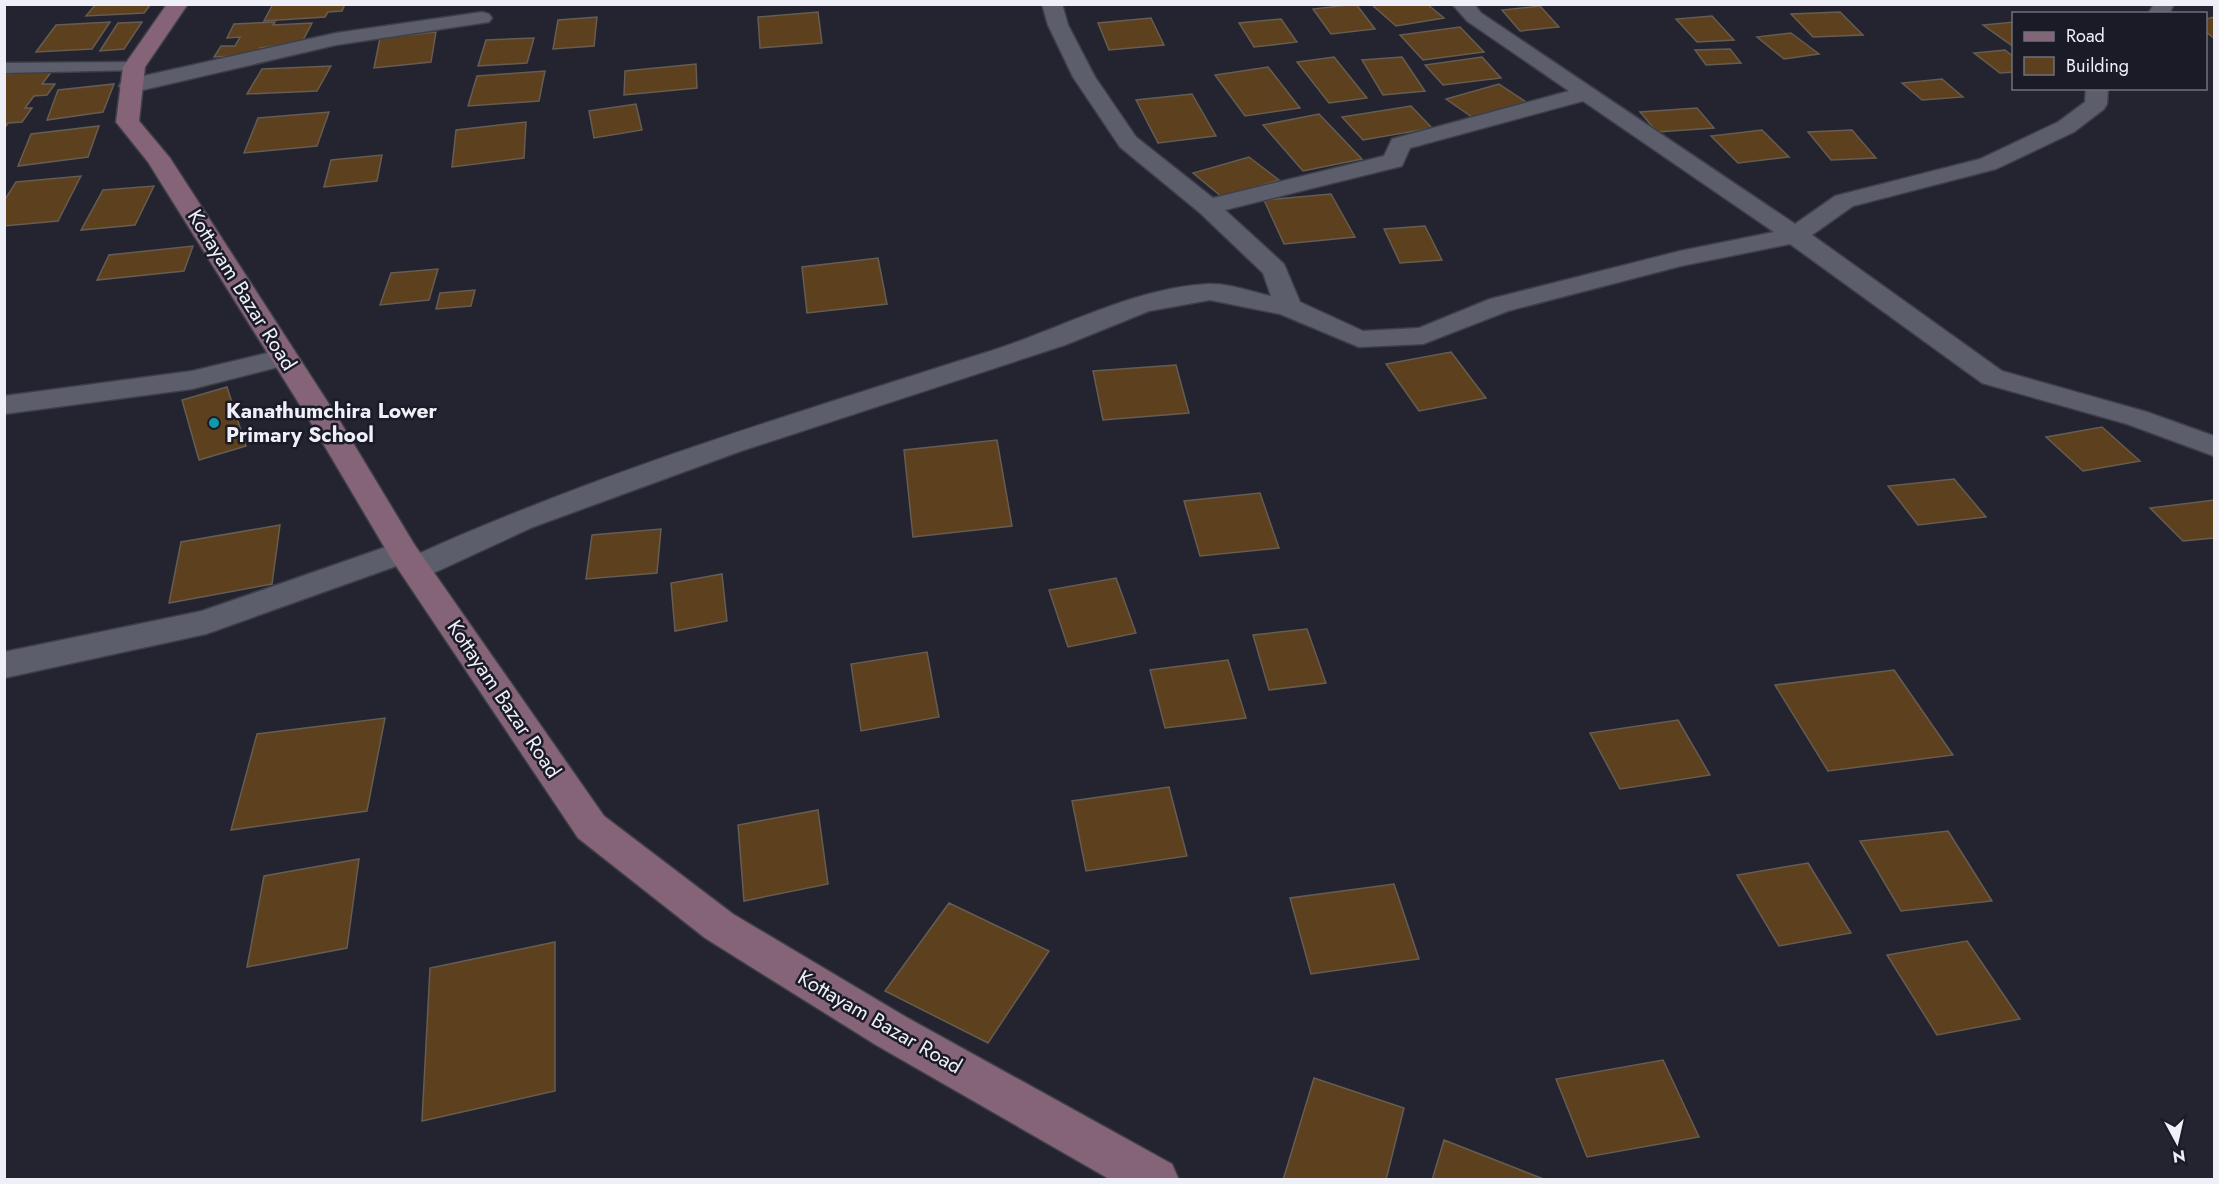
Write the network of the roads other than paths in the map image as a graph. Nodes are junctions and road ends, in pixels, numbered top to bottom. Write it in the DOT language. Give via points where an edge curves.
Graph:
graph roads {
  1 [pos="178,4"];
  2 [pos="1052,4"];
  3 [pos="1462,4"];
  4 [pos="482,18"];
  5 [pos="4,68"];
  6 [pos="132,77"];
  7 [pos="2097,90"];
  8 [pos="1585,94"];
  9 [pos="1208,207"];
  10 [pos="1795,235"];
  11 [pos="1288,307"];
  12 [pos="284,357"];
  13 [pos="4,405"];
  14 [pos="2214,447"];
  15 [pos="410,560"];
  16 [pos="4,665"];
  17 [pos="1156,1179"];
  1 -- 6 [label="main road"];
  2 -- 9 [label="street" via="1058,26 1084,77 1128,142"];
  3 -- 8 [label="street" via="1474,17"];
  4 -- 6 [label="street" via="336,39"];
  5 -- 6 [label="lane"];
  6 -- 12 [label="main road, Kottayam Bazar Road" via="127,122 158,158"];
  7 -- 10 [label="street" via="2096,104 2066,127 1989,164 1844,201"];
  8 -- 9 [label="street" via="1400,144 1394,161"];
  8 -- 10 [label="street"];
  9 -- 11 [label="street" via="1275,270"];
  10 -- 11 [label="street" via="1680,259 1498,305 1423,336 1359,339"];
  10 -- 14 [label="street" via="1992,377 2137,418"];
  11 -- 15 [label="street" via="1210,292 1142,304 1055,339 708,452"];
  12 -- 13 [label="street" via="192,380"];
  12 -- 15 [label="main road, Kottayam Bazar Road"];
  15 -- 16 [label="street" via="206,622"];
  15 -- 17 [label="main road, Kottayam Bazar Road" via="591,826 719,926 891,1031"];
}
